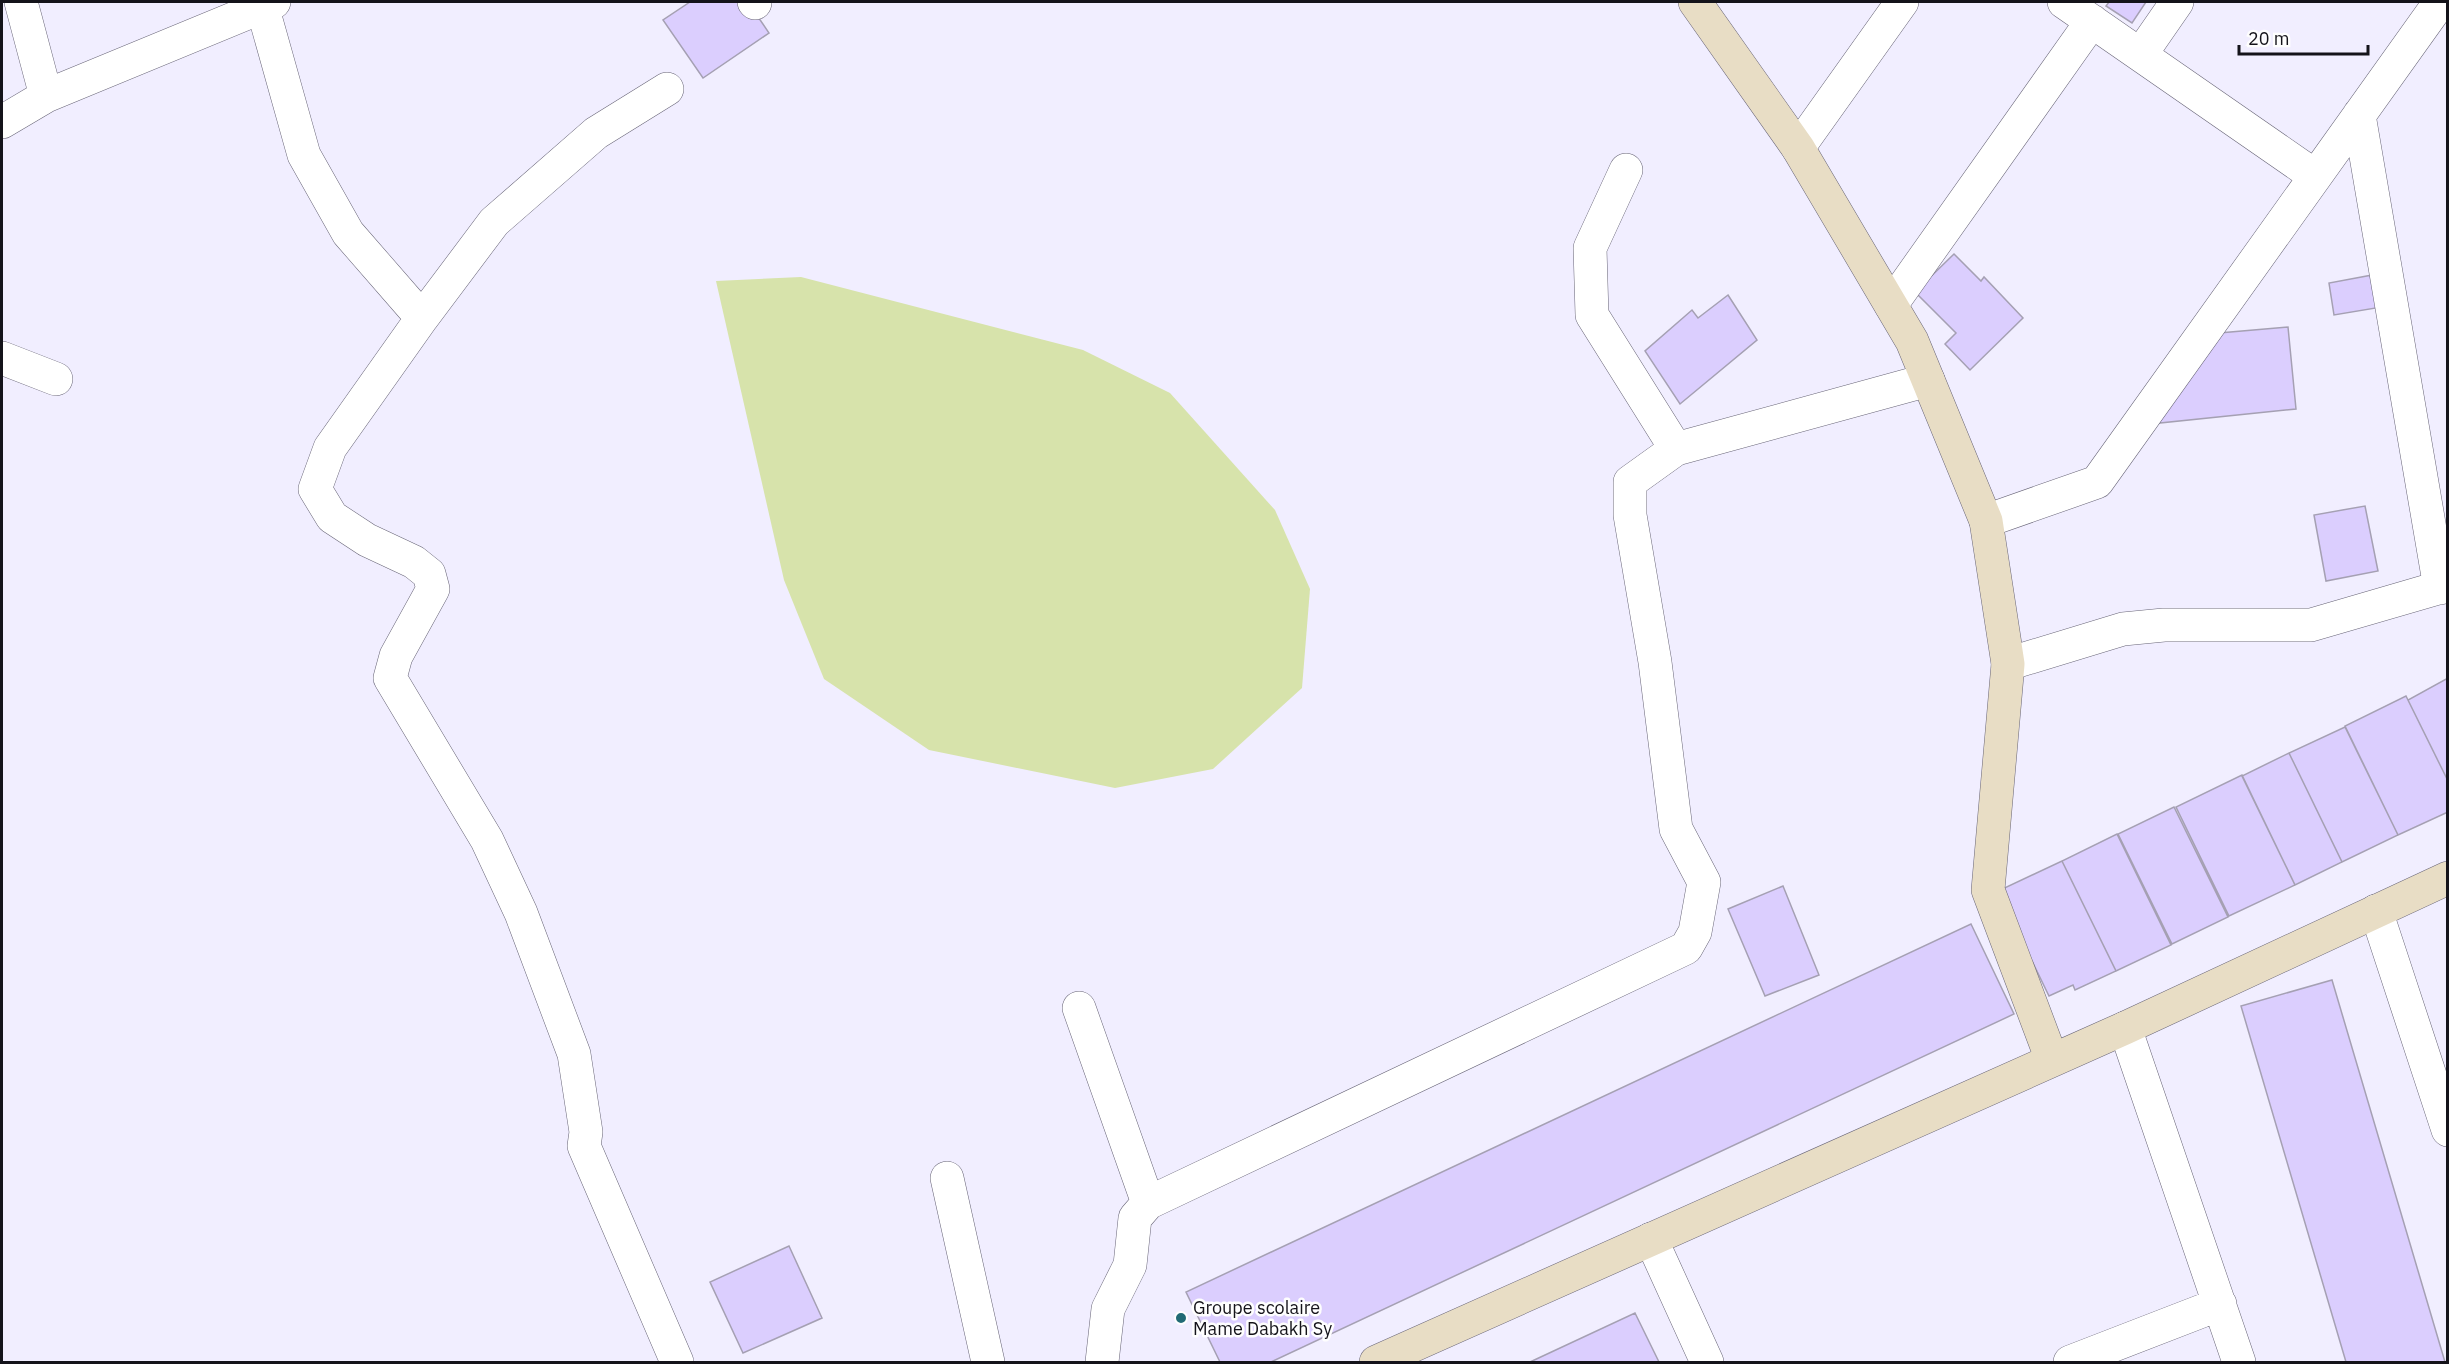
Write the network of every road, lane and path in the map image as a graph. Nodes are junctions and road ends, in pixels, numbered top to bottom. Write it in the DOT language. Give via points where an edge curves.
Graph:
graph roads {
  1 [pos="21,2"];
  2 [pos="1695,2"];
  3 [pos="1902,2"];
  4 [pos="2064,2"];
  5 [pos="2177,2"];
  6 [pos="2440,2"];
  7 [pos="265,3"];
  8 [pos="2092,21"];
  9 [pos="2141,54"];
  10 [pos="667,89"];
  11 [pos="46,96"];
  12 [pos="2359,115"];
  13 [pos="2,122"];
  14 [pos="1798,148"];
  15 [pos="1626,170"];
  16 [pos="2315,176"];
  17 [pos="1891,305"];
  18 [pos="422,318"];
  19 [pos="2,358"];
  20 [pos="56,379"];
  21 [pos="1928,380"];
  22 [pos="1676,449"];
  23 [pos="1986,521"];
  24 [pos="2444,586"];
  25 [pos="2008,664"];
  26 [pos="2448,878"];
  27 [pos="2376,911"];
  28 [pos="1079,1008"];
  29 [pos="2125,1028"];
  30 [pos="2052,1060"];
  31 [pos="2448,1130"];
  32 [pos="947,1178"];
  33 [pos="1148,1203"];
  34 [pos="1652,1239"];
  35 [pos="2220,1304"];
  36 [pos="677,1362"];
  37 [pos="988,1362"];
  38 [pos="1102,1362"];
  39 [pos="1376,1362"];
  40 [pos="1707,1362"];
  41 [pos="2070,1362"];
  42 [pos="2239,1362"];
  1 -- 11 [label="street"];
  2 -- 14 [label="street"];
  3 -- 14 [label="street"];
  4 -- 8 [label="street"];
  5 -- 9 [label="street"];
  6 -- 12 [label="street"];
  7 -- 11 [label="street"];
  7 -- 18 [label="street" via="304,155 348,233"];
  8 -- 9 [label="street"];
  8 -- 17 [label="street"];
  9 -- 16 [label="street"];
  10 -- 18 [label="street" via="596,133 494,222"];
  11 -- 13 [label="street"];
  12 -- 16 [label="street"];
  12 -- 24 [label="street"];
  14 -- 17 [label="street"];
  15 -- 22 [label="street" via="1590,248 1592,315"];
  16 -- 23 [label="street" via="2097,482"];
  17 -- 21 [label="street"];
  18 -- 36 [label="street" via="330,448 315,489 332,517 429,574 433,590 396,656 390,678 487,840 521,913 574,1054 584,1146"];
  19 -- 20 [label="street"];
  21 -- 22 [label="street"];
  21 -- 23 [label="street"];
  22 -- 33 [label="street" via="1630,482 1630,515 1655,662 1676,829 1704,882 1695,932 1686,948"];
  23 -- 25 [label="street"];
  24 -- 25 [label="street" via="2311,625 2164,625 2123,629"];
  25 -- 30 [label="street" via="1988,890"];
  26 -- 27 [label="street"];
  27 -- 29 [label="street"];
  27 -- 31 [label="street"];
  28 -- 33 [label="street"];
  29 -- 30 [label="street"];
  29 -- 35 [label="street"];
  30 -- 34 [label="street"];
  32 -- 37 [label="street"];
  33 -- 38 [label="street" via="1135,1218 1130,1265 1108,1309"];
  34 -- 39 [label="street"];
  34 -- 40 [label="street"];
  35 -- 41 [label="street"];
  35 -- 42 [label="street"];
}
